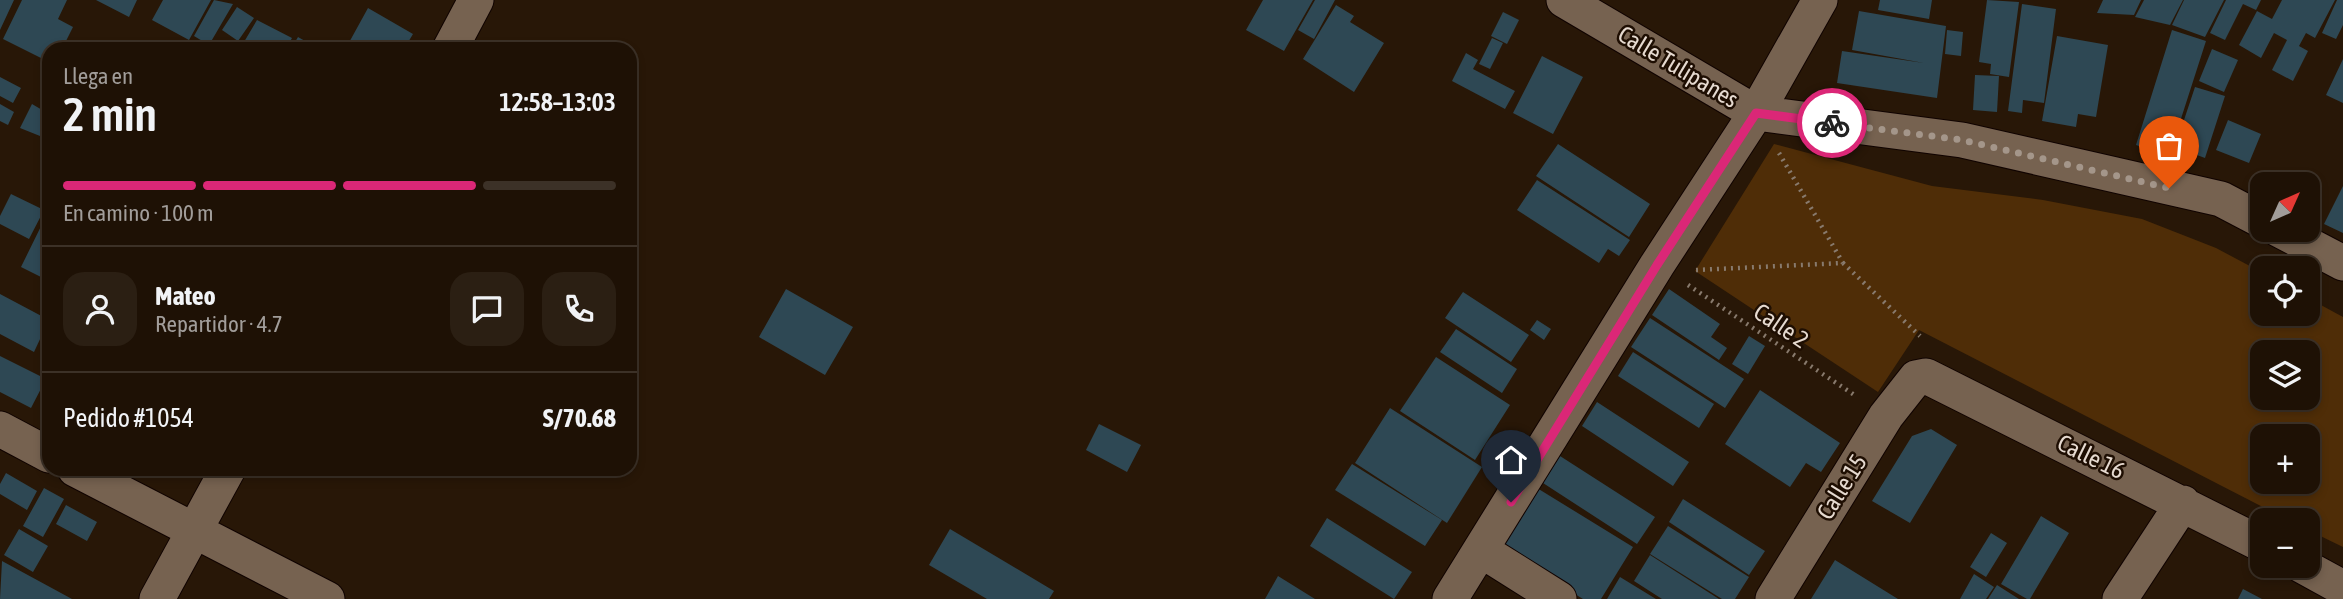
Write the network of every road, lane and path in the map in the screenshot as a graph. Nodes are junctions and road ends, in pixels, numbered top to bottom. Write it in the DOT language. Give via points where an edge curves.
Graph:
graph roads {
  1 [pos="476,0"];
  2 [pos="1564,0"];
  3 [pos="1820,0"];
  4 [pos="454,42"];
  5 [pos="1756,113"];
  6 [pos="1778,151"];
  7 [pos="2250,214"];
  8 [pos="2303,242"];
  9 [pos="1843,263"];
  10 [pos="2343,263"];
  11 [pos="1673,268"];
  12 [pos="1920,336"];
  13 [pos="1916,378"];
  14 [pos="1886,416"];
  15 [pos="0,429"];
  16 [pos="42,451"];
  17 [pos="88,476"];
  18 [pos="224,476"];
  19 [pos="2183,503"];
  20 [pos="195,532"];
  21 [pos="2250,538"];
  22 [pos="1481,550"];
  23 [pos="2320,575"];
  24 [pos="2343,588"];
  25 [pos="157,599"];
  26 [pos="327,599"];
  27 [pos="1450,599"];
  28 [pos="1559,599"];
  29 [pos="1773,599"];
  30 [pos="2120,599"];
  1 -- 4 [label="street"];
  2 -- 5 [label="street, Calle Tulipanes"];
  3 -- 5 [label="street"];
  5 -- 7 [label="street" via="1962,140 2221,199"];
  5 -- 11 [label="street"];
  6 -- 9 [label="path"];
  8 -- 10 [label="street"];
  9 -- 11 [label="path"];
  9 -- 12 [label="path"];
  11 -- 14 [label="path, Calle 2"];
  11 -- 22 [label="street"];
  13 -- 14 [label="street, Calle 15"];
  13 -- 19 [label="street, Calle 16" via="1926,376"];
  14 -- 29 [label="street, Calle 15"];
  15 -- 16 [label="street"];
  17 -- 20 [label="street"];
  18 -- 20 [label="street"];
  19 -- 21 [label="street, Calle 16"];
  19 -- 30 [label="street"];
  20 -- 25 [label="street"];
  20 -- 26 [label="street"];
  22 -- 27 [label="street"];
  22 -- 28 [label="street"];
  23 -- 24 [label="street"];
}
